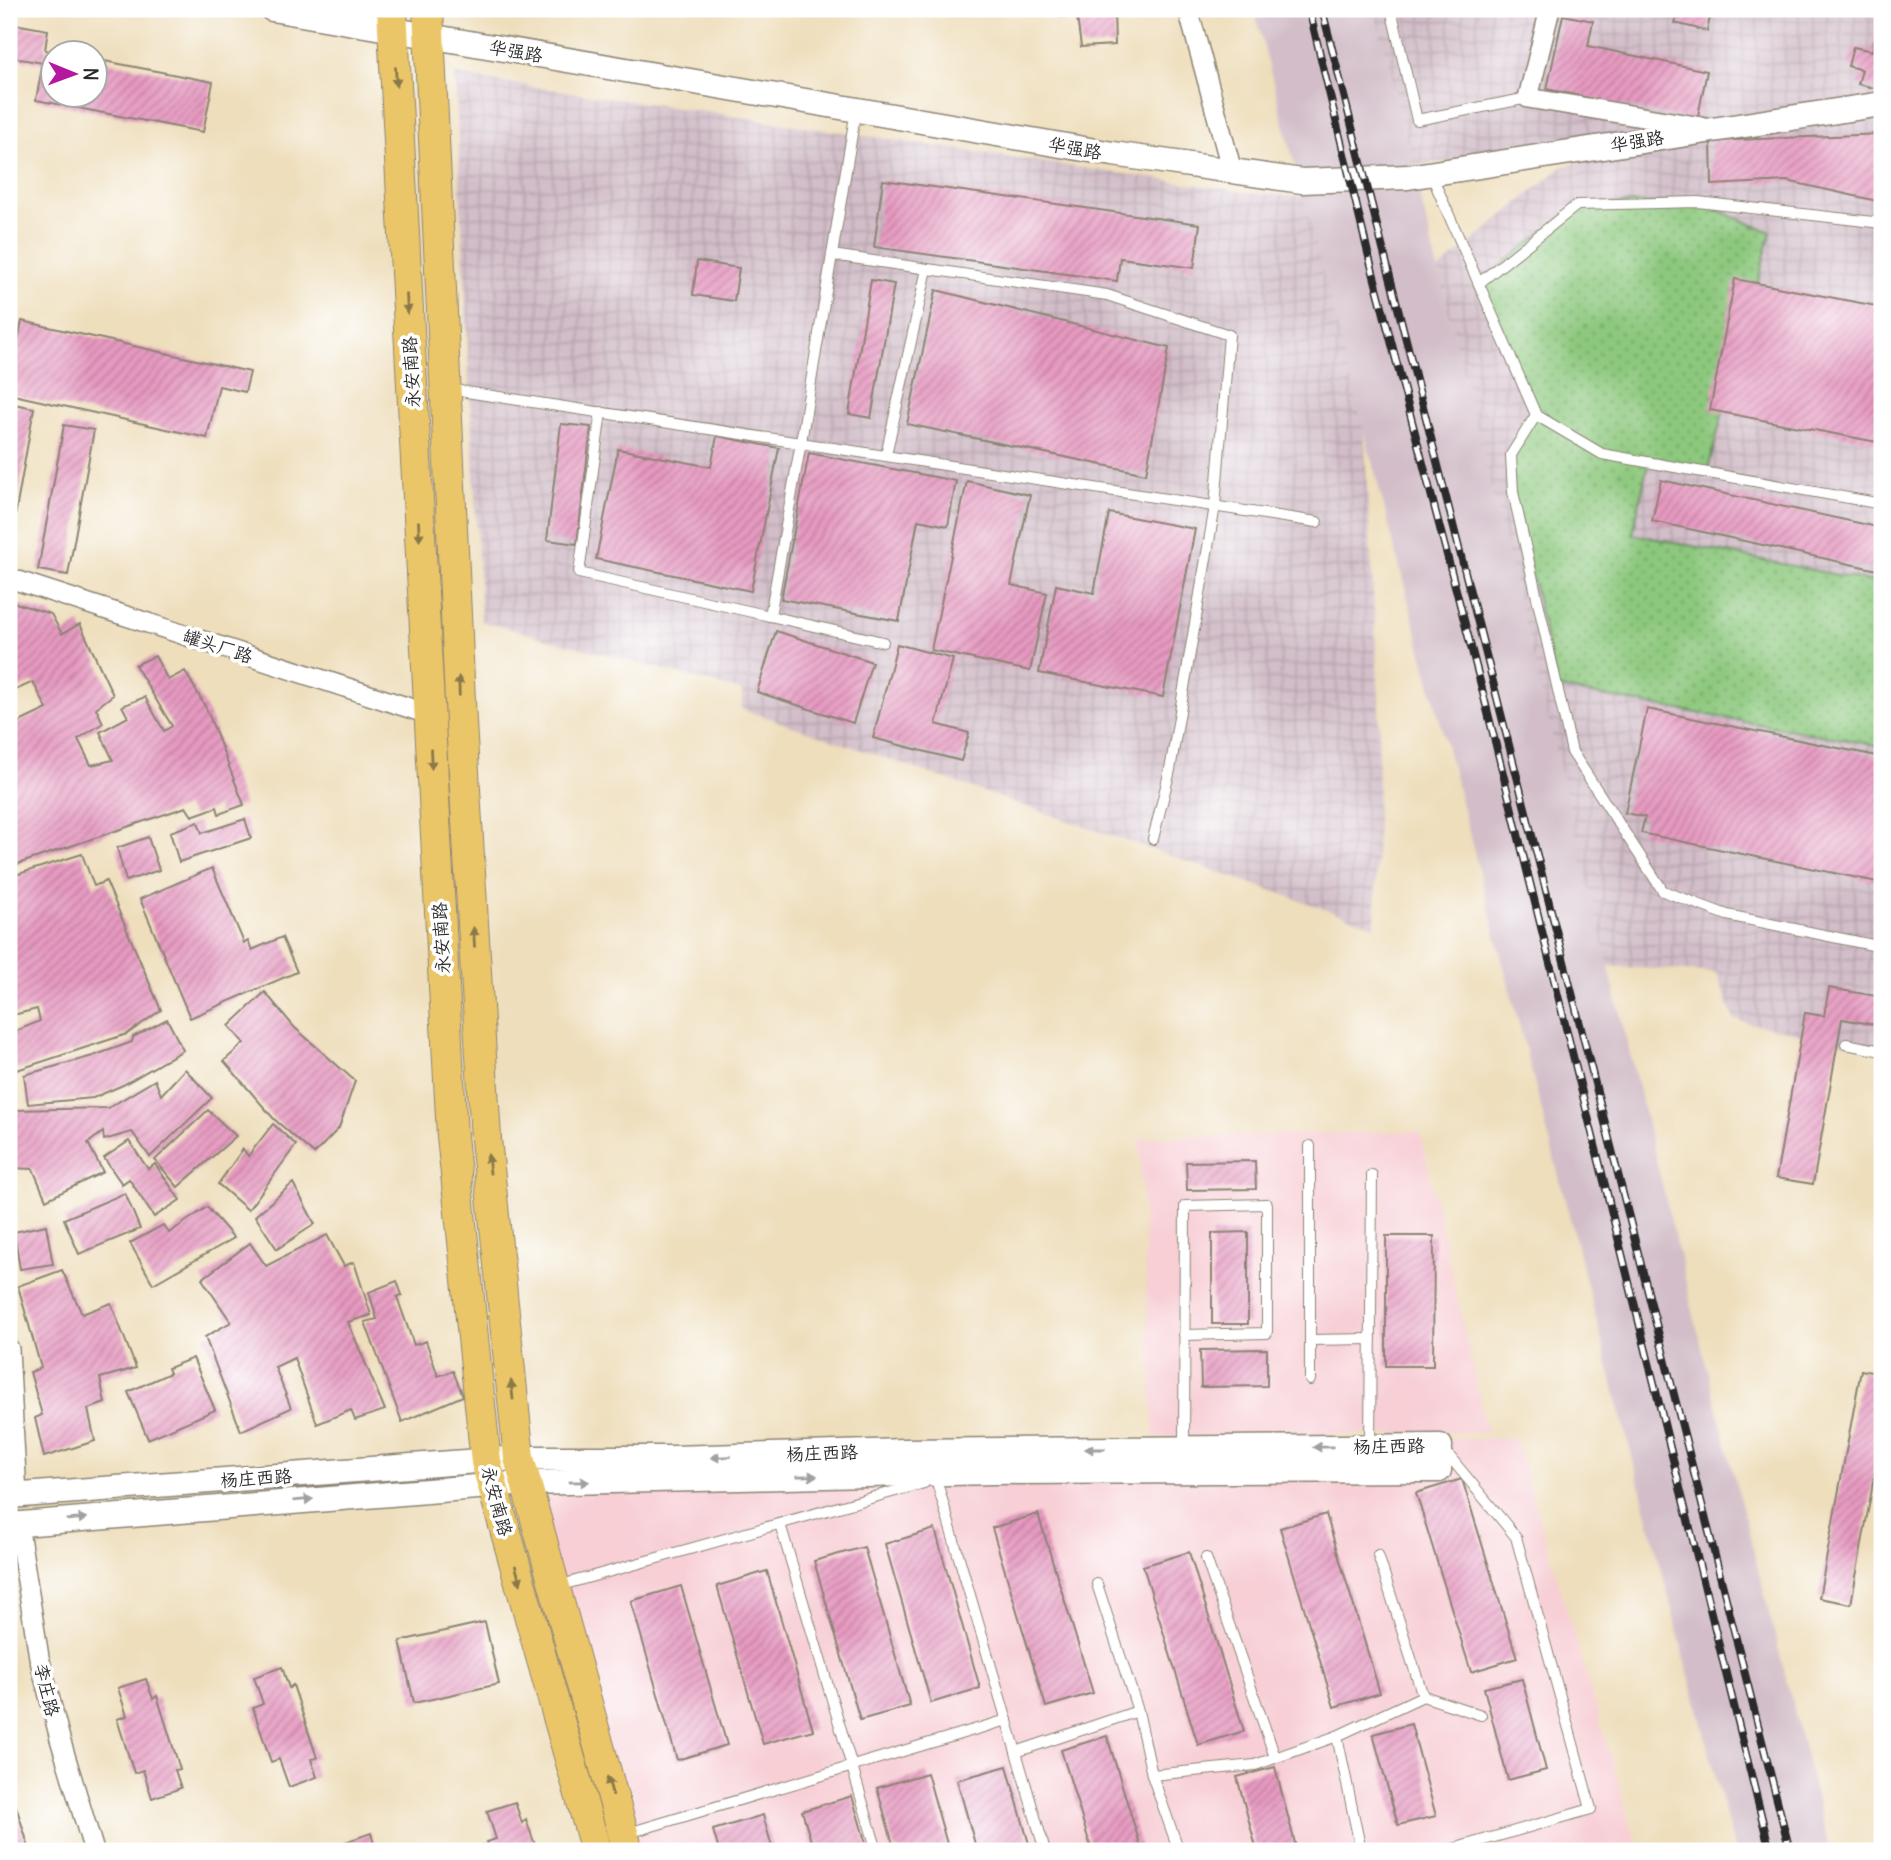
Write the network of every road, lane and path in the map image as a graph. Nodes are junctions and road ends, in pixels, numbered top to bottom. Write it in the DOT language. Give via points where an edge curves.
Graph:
graph roads {
  1 [pos="272,9"];
  2 [pos="1188,9"];
  3 [pos="1391,9"];
  4 [pos="1550,9"];
  5 [pos="393,19"];
  6 [pos="429,23"];
  7 [pos="1528,98"];
  8 [pos="1882,104"];
  9 [pos="856,110"];
  10 [pos="1713,129"];
  11 [pos="1232,171"];
  12 [pos="1431,173"];
  13 [pos="1882,223"];
  14 [pos="832,255"];
  15 [pos="927,269"];
  16 [pos="1479,283"];
  17 [pos="447,388"];
  18 [pos="601,412"];
  19 [pos="1536,415"];
  20 [pos="801,442"];
  21 [pos="886,455"];
  22 [pos="1882,504"];
  23 [pos="1215,506"];
  24 [pos="1317,522"];
  25 [pos="9,578"];
  26 [pos="770,616"];
  27 [pos="883,642"];
  28 [pos="428,714"];
  29 [pos="1153,839"];
  30 [pos="1882,947"];
  31 [pos="1846,1044"];
  32 [pos="1882,1051"];
  33 [pos="1310,1146"];
  34 [pos="1372,1175"];
  35 [pos="1184,1335"];
  36 [pos="1371,1339"];
  37 [pos="1310,1340"];
  38 [pos="9,1349"];
  39 [pos="1310,1380"];
  40 [pos="1370,1446"];
  41 [pos="1440,1446"];
  42 [pos="1184,1448"];
  43 [pos="523,1471"];
  44 [pos="489,1474"];
  45 [pos="945,1476"];
  46 [pos="13,1496"];
  47 [pos="14,1524"];
  48 [pos="779,1524"];
  49 [pos="1378,1555"];
  50 [pos="1206,1558"];
  51 [pos="1097,1584"];
  52 [pos="554,1588"];
  53 [pos="1423,1696"];
  54 [pos="1138,1711"];
  55 [pos="1481,1715"];
  56 [pos="1007,1720"];
  57 [pos="1337,1736"];
  58 [pos="1016,1752"];
  59 [pos="1275,1757"];
  60 [pos="852,1767"];
  61 [pos="1152,1775"];
  62 [pos="626,1843"];
  63 [pos="94,1851"];
  64 [pos="596,1851"];
  65 [pos="877,1851"];
  66 [pos="1045,1851"];
  67 [pos="1179,1851"];
  68 [pos="1361,1851"];
  69 [pos="1446,1851"];
  1 -- 5 [label="street, 华强路"];
  2 -- 11 [label="street"];
  3 -- 7 [label="lane" via="1417,120"];
  4 -- 7 [label="street"];
  5 -- 6 [label="street, 华强路"];
  5 -- 28 [label="main road, 永安南路, one-way"];
  6 -- 9 [label="street, 华强路"];
  6 -- 17 [label="main road, 永安南路"];
  7 -- 10 [label="street"];
  8 -- 10 [label="street, 华强路"];
  9 -- 11 [label="street, 华强路"];
  9 -- 14 [label="lane"];
  10 -- 12 [label="street, 华强路"];
  11 -- 12 [label="street, 华强路" via="1302,181"];
  12 -- 16 [label="lane"];
  13 -- 16 [label="lane" via="1698,202 1577,205"];
  14 -- 15 [label="lane"];
  14 -- 20 [label="lane"];
  15 -- 21 [label="lane"];
  15 -- 23 [label="lane" via="1107,295 1229,335"];
  16 -- 19 [label="lane"];
  17 -- 18 [label="lane"];
  43 -- 17 [label="main road, 永安南路, one-way" via="486,1139"];
  18 -- 20 [label="lane"];
  18 -- 26 [label="lane" via="579,573"];
  19 -- 22 [label="lane" via="1602,454"];
  19 -- 30 [label="lane" via="1511,455 1513,492 1572,752 1663,891 1727,915"];
  20 -- 21 [label="lane"];
  20 -- 26 [label="lane"];
  21 -- 23 [label="lane"];
  23 -- 24 [label="lane"];
  23 -- 29 [label="lane" via="1170,770"];
  25 -- 28 [label="street, 罐头厂路"];
  26 -- 27 [label="lane"];
  28 -- 44 [label="main road, 永安南路, one-way" via="452,1136"];
  31 -- 32 [label="lane"];
  33 -- 37 [label="lane"];
  34 -- 36 [label="lane"];
  35 -- 35 [label="lane" via="1185,1206 1268,1204 1267,1333"];
  35 -- 42 [label="lane"];
  36 -- 37 [label="lane"];
  36 -- 40 [label="lane"];
  37 -- 39 [label="lane"];
  38 -- 46 [label="street"];
  40 -- 41 [label="street, 杨庄西路"];
  40 -- 42 [label="street, 杨庄西路, one-way"];
  41 -- 45 [label="street, 杨庄西路" via="1439,1470"];
  41 -- 69 [label="lane" via="1516,1537 1591,1809"];
  42 -- 43 [label="street, 杨庄西路, one-way" via="673,1458"];
  43 -- 44 [label="street, 杨庄西路"];
  43 -- 45 [label="street, 杨庄西路, one-way"];
  43 -- 52 [label="main road, 永安南路"];
  44 -- 46 [label="street, 杨庄西路"];
  47 -- 44 [label="street, 杨庄西路, one-way"];
  44 -- 64 [label="main road, 永安南路, one-way"];
  45 -- 48 [label="lane"];
  45 -- 56 [label="lane"];
  47 -- 63 [label="street, 李庄路" via="39,1657"];
  48 -- 52 [label="lane"];
  48 -- 60 [label="lane"];
  49 -- 53 [label="lane"];
  50 -- 59 [label="lane"];
  51 -- 54 [label="lane"];
  62 -- 52 [label="main road, 永安南路, one-way"];
  53 -- 55 [label="lane"];
  53 -- 57 [label="lane"];
  54 -- 58 [label="lane"];
  54 -- 61 [label="lane"];
  56 -- 58 [label="lane"];
  56 -- 60 [label="lane"];
  57 -- 59 [label="lane"];
  57 -- 68 [label="lane"];
  58 -- 66 [label="lane"];
  59 -- 61 [label="lane" via="1255,1765"];
  60 -- 62 [label="lane"];
  60 -- 65 [label="lane"];
  61 -- 67 [label="lane"];
}
